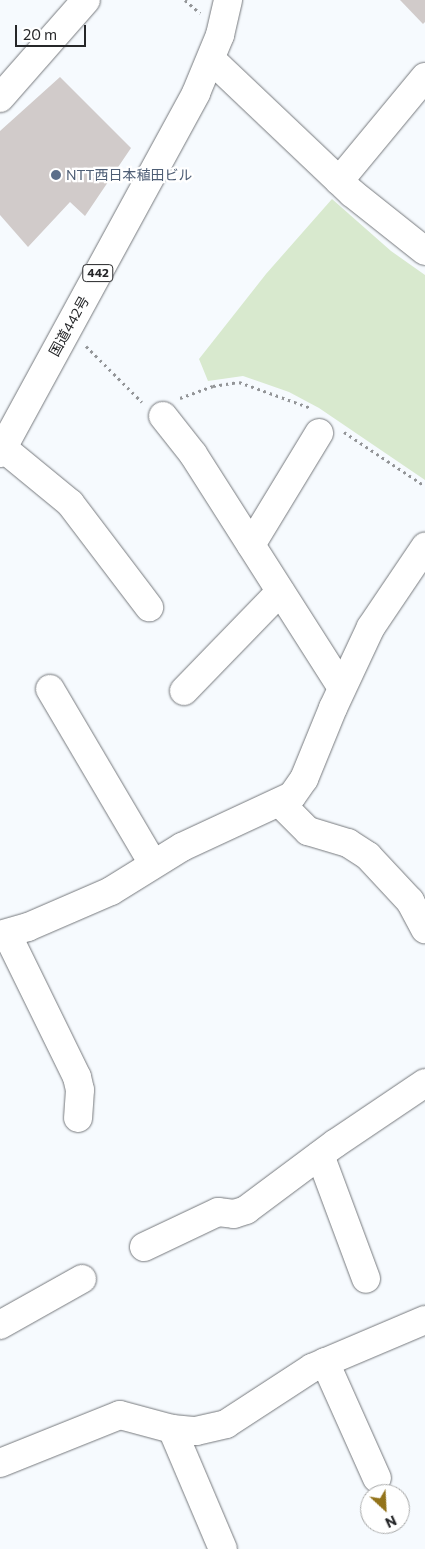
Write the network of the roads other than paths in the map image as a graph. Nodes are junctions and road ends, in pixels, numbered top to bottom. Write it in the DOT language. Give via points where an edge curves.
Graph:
graph roads {
  1 [pos="86,0"];
  2 [pos="228,0"];
  3 [pos="243,0"];
  4 [pos="215,63"];
  5 [pos="425,77"];
  6 [pos="196,93"];
  7 [pos="0,98"];
  8 [pos="339,181"];
  9 [pos="425,251"];
  10 [pos="161,407"];
  11 [pos="326,425"];
  12 [pos="1,451"];
  13 [pos="251,545"];
  14 [pos="425,548"];
  15 [pos="280,592"];
  16 [pos="149,607"];
  17 [pos="342,688"];
  18 [pos="50,689"];
  19 [pos="184,691"];
  20 [pos="280,803"];
  21 [pos="153,864"];
  22 [pos="425,929"];
  23 [pos="4,934"];
  24 [pos="425,1083"];
  25 [pos="78,1118"];
  26 [pos="320,1155"];
  27 [pos="144,1247"];
  28 [pos="82,1279"];
  29 [pos="366,1279"];
  30 [pos="425,1320"];
  31 [pos="0,1325"];
  32 [pos="325,1362"];
  33 [pos="172,1429"];
  34 [pos="0,1463"];
  35 [pos="377,1478"];
  36 [pos="223,1549"];
  1 -- 7 [label="main road"];
  2 -- 6 [label="main road, 国道442号 / 442" via="220,35"];
  3 -- 4 [label="main road, 国道442号 / 442"];
  4 -- 6 [label="main road, 国道442号 / 442"];
  4 -- 8 [label="main road"];
  5 -- 8 [label="main road"];
  6 -- 12 [label="main road, 国道442号 / 442"];
  8 -- 9 [label="main road"];
  10 -- 13 [label="main road"];
  11 -- 13 [label="main road"];
  12 -- 16 [label="main road" via="61,494"];
  13 -- 15 [label="main road"];
  14 -- 17 [label="main road" via="371,627"];
  15 -- 17 [label="main road"];
  15 -- 19 [label="main road"];
  17 -- 20 [label="main road" via="304,779 292,796"];
  18 -- 21 [label="main road"];
  20 -- 21 [label="main road" via="224,826"];
  20 -- 22 [label="main road" via="308,831 348,843 368,856 410,901"];
  21 -- 23 [label="main road" via="111,891"];
  23 -- 25 [label="main road" via="77,1077 80,1090"];
  24 -- 26 [label="main road"];
  26 -- 27 [label="main road" via="246,1210 234,1214 218,1212"];
  26 -- 29 [label="main road"];
  28 -- 31 [label="main road"];
  30 -- 32 [label="main road"];
  32 -- 33 [label="main road" via="226,1424 196,1431"];
  32 -- 35 [label="main road"];
  33 -- 34 [label="main road" via="120,1415"];
  33 -- 36 [label="main road"];
}
